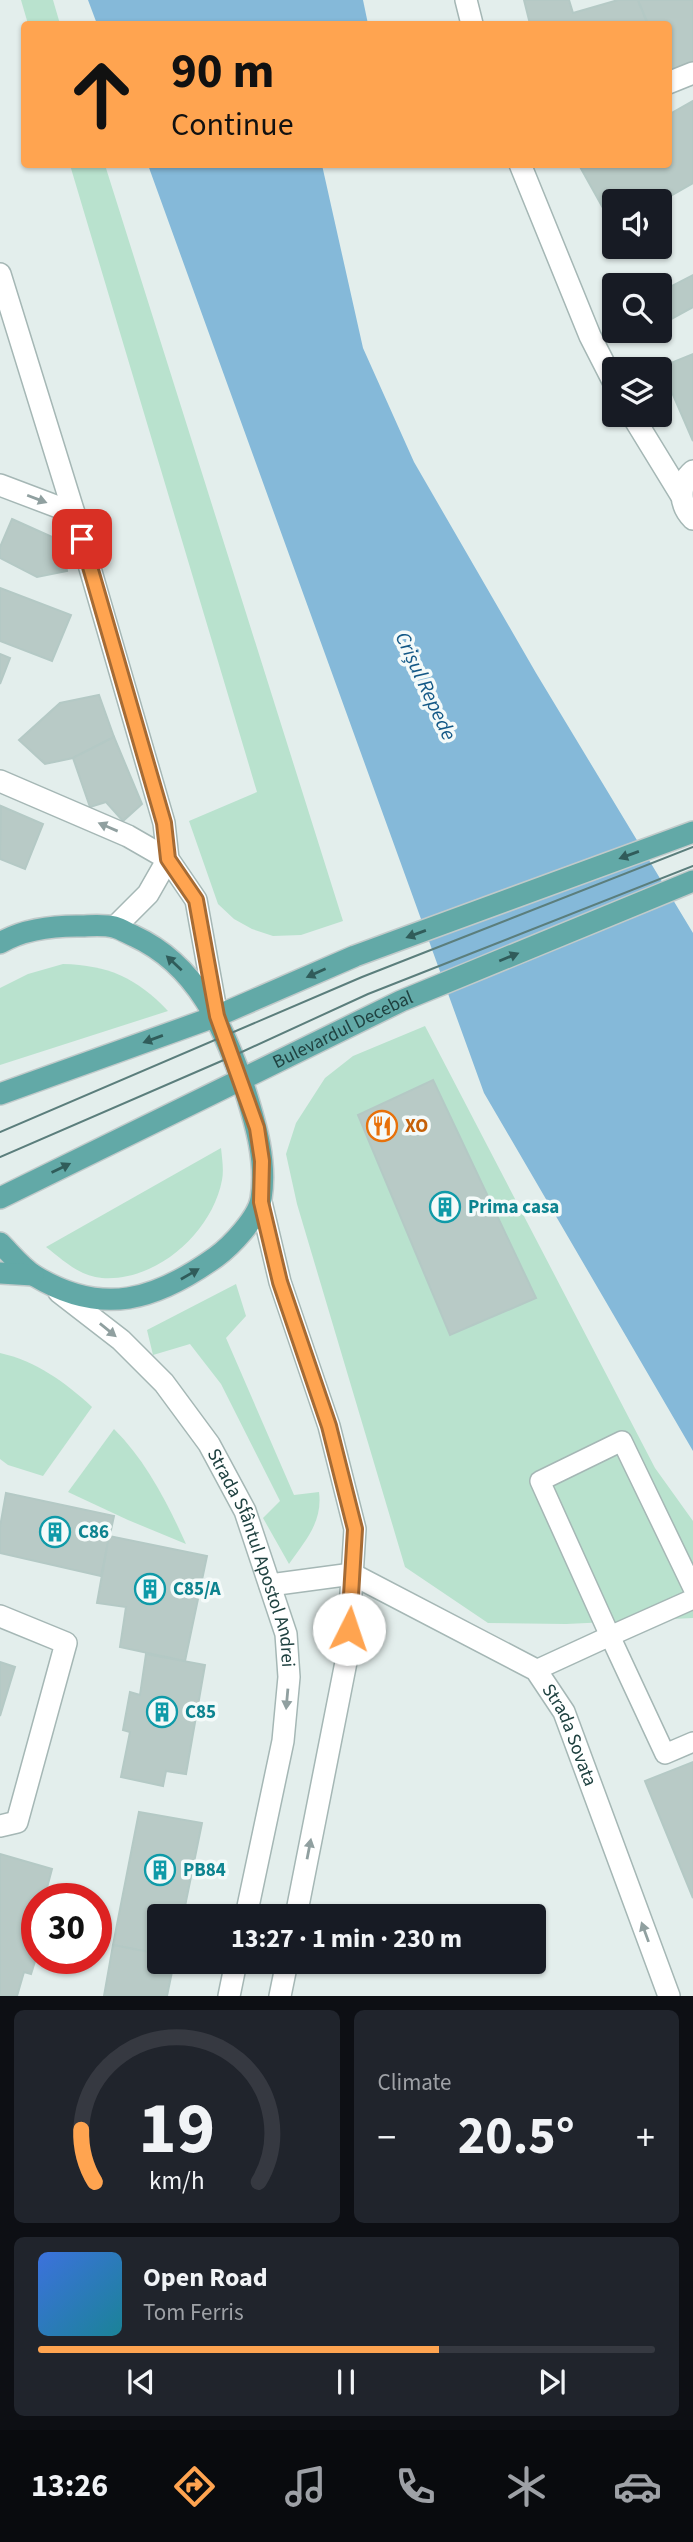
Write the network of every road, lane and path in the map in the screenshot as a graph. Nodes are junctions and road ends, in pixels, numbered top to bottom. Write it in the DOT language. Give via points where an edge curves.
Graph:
graph roads {
  1 [pos="466,0"];
  2 [pos="471,21"];
  3 [pos="693,73"];
  4 [pos="672,81"];
  5 [pos="522,168"];
  6 [pos="0,274"];
  7 [pos="602,360"];
  8 [pos="639,427"];
  9 [pos="693,471"];
  10 [pos="0,485"];
  11 [pos="681,495"];
  12 [pos="74,513"];
  13 [pos="693,519"];
  14 [pos="0,781"];
  15 [pos="693,831"];
  16 [pos="168,859"];
  17 [pos="693,881"];
  18 [pos="115,927"];
  19 [pos="3,938"];
  20 [pos="217,1016"];
  21 [pos="242,1080"];
  22 [pos="0,1094"];
  23 [pos="0,1198"];
  24 [pos="261,1202"];
  25 [pos="0,1243"];
  26 [pos="0,1273"];
  27 [pos="33,1275"];
  28 [pos="352,1574"];
  29 [pos="270,1585"];
  30 [pos="693,1588"];
  31 [pos="693,1599"];
  32 [pos="0,1616"];
  33 [pos="610,1636"];
  34 [pos="536,1670"];
  35 [pos="693,1742"];
  36 [pos="0,1826"];
  37 [pos="249,1904"];
  38 [pos="298,1904"];
  39 [pos="234,1974"];
  40 [pos="285,1974"];
  41 [pos="229,1996"];
  42 [pos="280,1996"];
  43 [pos="669,1996"];
  1 -- 2 [label="street"];
  3 -- 4 [label="street"];
  5 -- 7 [label="street"];
  6 -- 12 [label="street"];
  8 -- 11 [label="street"];
  9 -- 11 [label="street"];
  10 -- 12 [label="street, one-way"];
  11 -- 13 [label="street"];
  12 -- 16 [label="street" via="164,823"];
  16 -- 14 [label="street, one-way" via="128,836"];
  15 -- 20 [label="main road, one-way" via="355,956"];
  16 -- 18 [label="street" via="148,894"];
  16 -- 20 [label="street" via="196,900"];
  21 -- 17 [label="main road, Bulevardul Decebal, one-way" via="401,1001"];
  18 -- 19 [label="main road" via="66,926"];
  20 -- 18 [label="main road, one-way" via="175,962"];
  20 -- 21 [label="main road"];
  20 -- 22 [label="main road, one-way"];
  23 -- 21 [label="main road, Bulevardul Decebal, one-way"];
  21 -- 24 [label="main road" via="257,1128"];
  27 -- 24 [label="main road, one-way" via="89,1298 140,1297 193,1273 225,1250"];
  24 -- 28 [label="street" via="280,1282 342,1471 355,1529"];
  25 -- 27 [label="main road"];
  26 -- 27 [label="main road"];
  27 -- 29 [label="street, Strada Sfântul Apostol Andrei, one-way" via="79,1305 164,1383 209,1444 245,1511"];
  28 -- 29 [label="street"];
  28 -- 34 [label="street, Strada Sovata"];
  38 -- 28 [label="street, one-way" via="347,1657"];
  29 -- 37 [label="street, Strada Sfântul Apostol Andrei, one-way" via="286,1634 289,1677 283,1741"];
  30 -- 33 [label="lane" via="622,1441 540,1481"];
  31 -- 33 [label="lane"];
  32 -- 36 [label="street" via="66,1643 17,1822"];
  33 -- 34 [label="lane"];
  33 -- 35 [label="lane" via="665,1754"];
  43 -- 34 [label="street, Strada Sovata, one-way" via="565,1713"];
  39 -- 41 [label="street"];
  40 -- 42 [label="street"];
}
